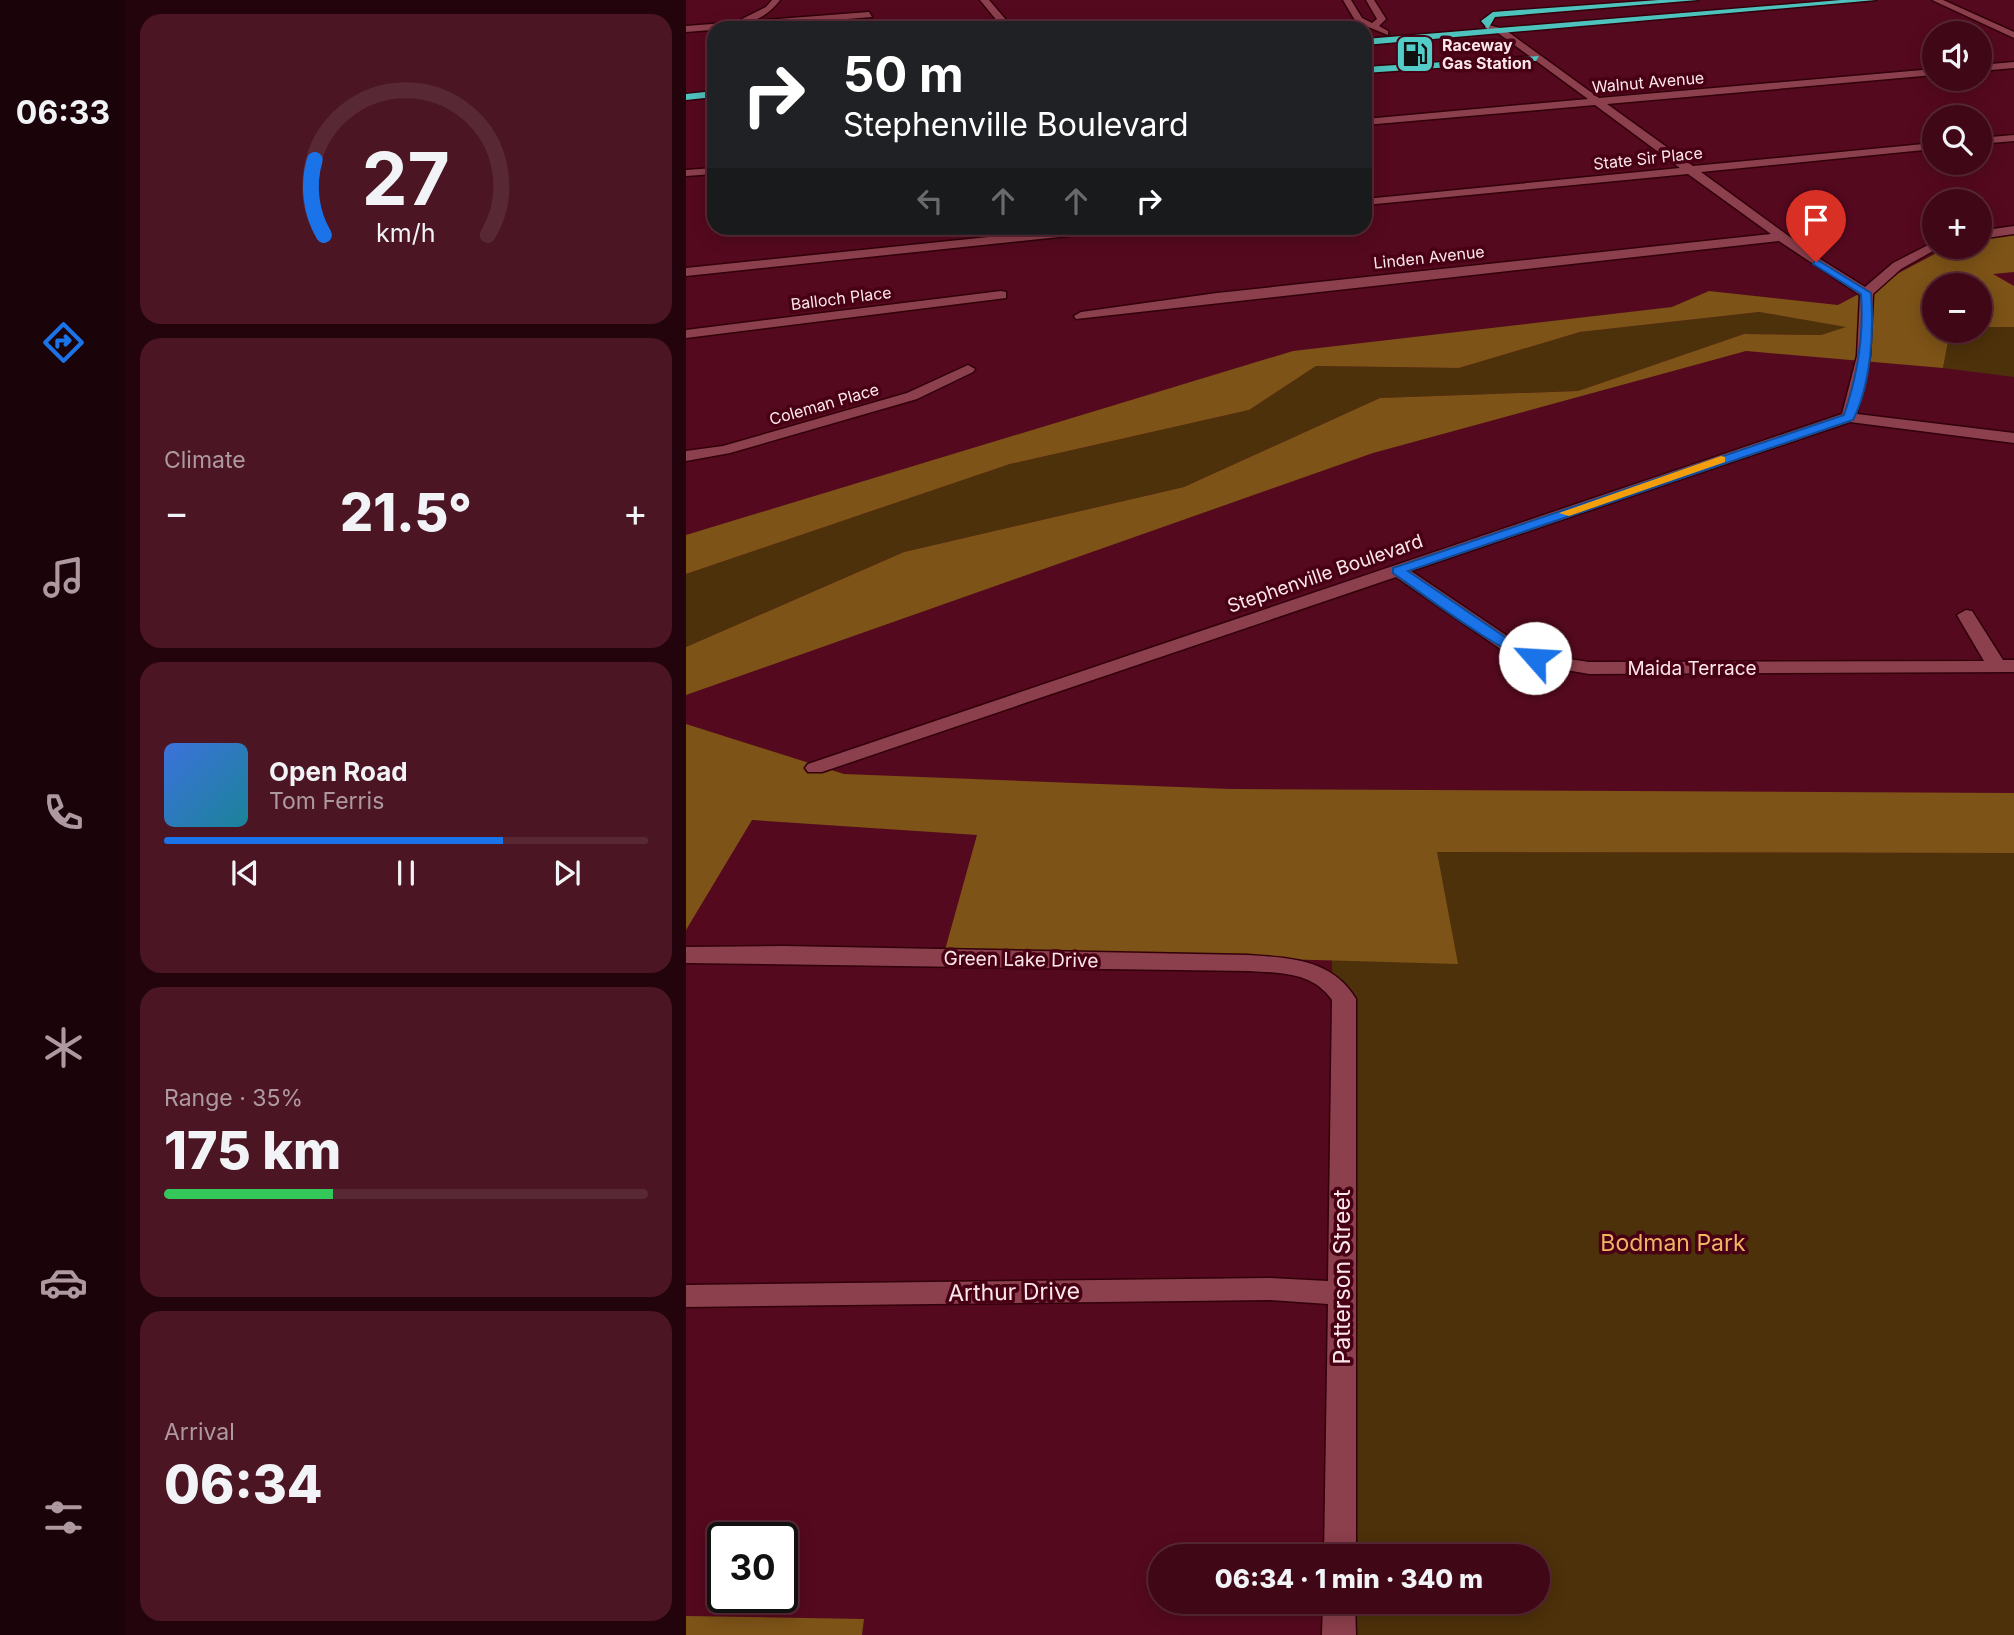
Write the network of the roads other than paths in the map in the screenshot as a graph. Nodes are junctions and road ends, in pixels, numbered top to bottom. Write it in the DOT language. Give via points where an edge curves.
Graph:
graph roads {
  1 [pos="776,0"];
  2 [pos="984,0"];
  3 [pos="1347,0"];
  4 [pos="1370,0"];
  5 [pos="1682,0"];
  6 [pos="1693,0"];
  7 [pos="1787,0"];
  8 [pos="1872,0"];
  9 [pos="1936,0"];
  10 [pos="869,15"];
  11 [pos="740,21"];
  12 [pos="786,21"];
  13 [pos="1002,21"];
  14 [pos="1362,21"];
  15 [pos="1374,26"];
  16 [pos="1488,26"];
  17 [pos="707,27"];
  18 [pos="686,29"];
  19 [pos="1501,31"];
  20 [pos="1385,33"];
  21 [pos="1372,34"];
  22 [pos="2014,35"];
  23 [pos="1372,41"];
  24 [pos="1536,58"];
  25 [pos="2014,65"];
  26 [pos="1992,67"];
  27 [pos="1372,70"];
  28 [pos="1922,73"];
  29 [pos="707,90"];
  30 [pos="686,91"];
  31 [pos="707,95"];
  32 [pos="686,97"];
  33 [pos="1596,102"];
  34 [pos="1372,121"];
  35 [pos="2014,138"];
  36 [pos="1992,140"];
  37 [pos="1922,147"];
  38 [pos="1689,170"];
  39 [pos="707,172"];
  40 [pos="686,173"];
  41 [pos="1372,201"];
  42 [pos="2014,230"];
  43 [pos="1992,233"];
  44 [pos="998,235"];
  45 [pos="1781,237"];
  46 [pos="1922,253"];
  47 [pos="686,272"];
  48 [pos="1866,293"];
  49 [pos="1001,295"];
  50 [pos="1081,316"];
  51 [pos="686,334"];
  52 [pos="968,369"];
  53 [pos="1849,417"];
  54 [pos="2014,438"];
  55 [pos="686,456"];
  56 [pos="1398,570"];
  57 [pos="1966,615"];
  58 [pos="2005,666"];
  59 [pos="815,768"];
  60 [pos="686,956"];
  61 [pos="1344,999"];
  62 [pos="1341,1293"];
  63 [pos="686,1296"];
  64 [pos="1340,1544"];
  65 [pos="1339,1614"];
  66 [pos="1339,1635"];
  1 -- 11 [label="street" via="763,12"];
  2 -- 13 [label="street"];
  3 -- 14 [label="street"];
  4 -- 15 [label="street" via="1382,19"];
  5 -- 6 [label="highway"];
  5 -- 16 [label="highway" via="1493,15 1485,20"];
  7 -- 16 [label="highway"];
  8 -- 19 [label="highway"];
  9 -- 22 [label="street"];
  10 -- 12 [label="street"];
  15 -- 20 [label="street"];
  16 -- 19 [label="street"];
  16 -- 20 [label="highway"];
  17 -- 18 [label="street"];
  19 -- 23 [label="highway"];
  19 -- 24 [label="street"];
  20 -- 21 [label="highway"];
  24 -- 27 [label="highway"];
  24 -- 33 [label="street"];
  25 -- 26 [label="street"];
  28 -- 33 [label="street, Walnut Avenue"];
  29 -- 30 [label="highway"];
  31 -- 32 [label="highway"];
  33 -- 34 [label="street, Walnut Avenue"];
  33 -- 38 [label="street"];
  35 -- 36 [label="street"];
  37 -- 38 [label="street, State Sir Place"];
  38 -- 41 [label="street, State Sir Place"];
  38 -- 45 [label="street"];
  39 -- 40 [label="street"];
  42 -- 43 [label="street"];
  44 -- 47 [label="street"];
  45 -- 48 [label="street"];
  45 -- 50 [label="street, Linden Avenue" via="1217,297"];
  46 -- 48 [label="street" via="1897,266"];
  48 -- 53 [label="street" via="1868,323"];
  49 -- 51 [label="street, Balloch Place"];
  52 -- 55 [label="street, Coleman Place" via="912,396 725,450"];
  53 -- 54 [label="street, Stephenville Boulevard"];
  53 -- 56 [label="street, Stephenville Boulevard"];
  56 -- 58 [label="street, Maida Terrace" via="1512,648 1551,662 1589,668"];
  56 -- 59 [label="street, Stephenville Boulevard"];
  57 -- 58 [label="street"];
  60 -- 61 [label="street, Green Lake Drive" via="1248,963 1322,974"];
  61 -- 62 [label="street, Patterson Street"];
  62 -- 63 [label="street, Arthur Drive" via="1269,1289"];
  62 -- 64 [label="street, Patterson Street"];
  65 -- 66 [label="street"];
}
